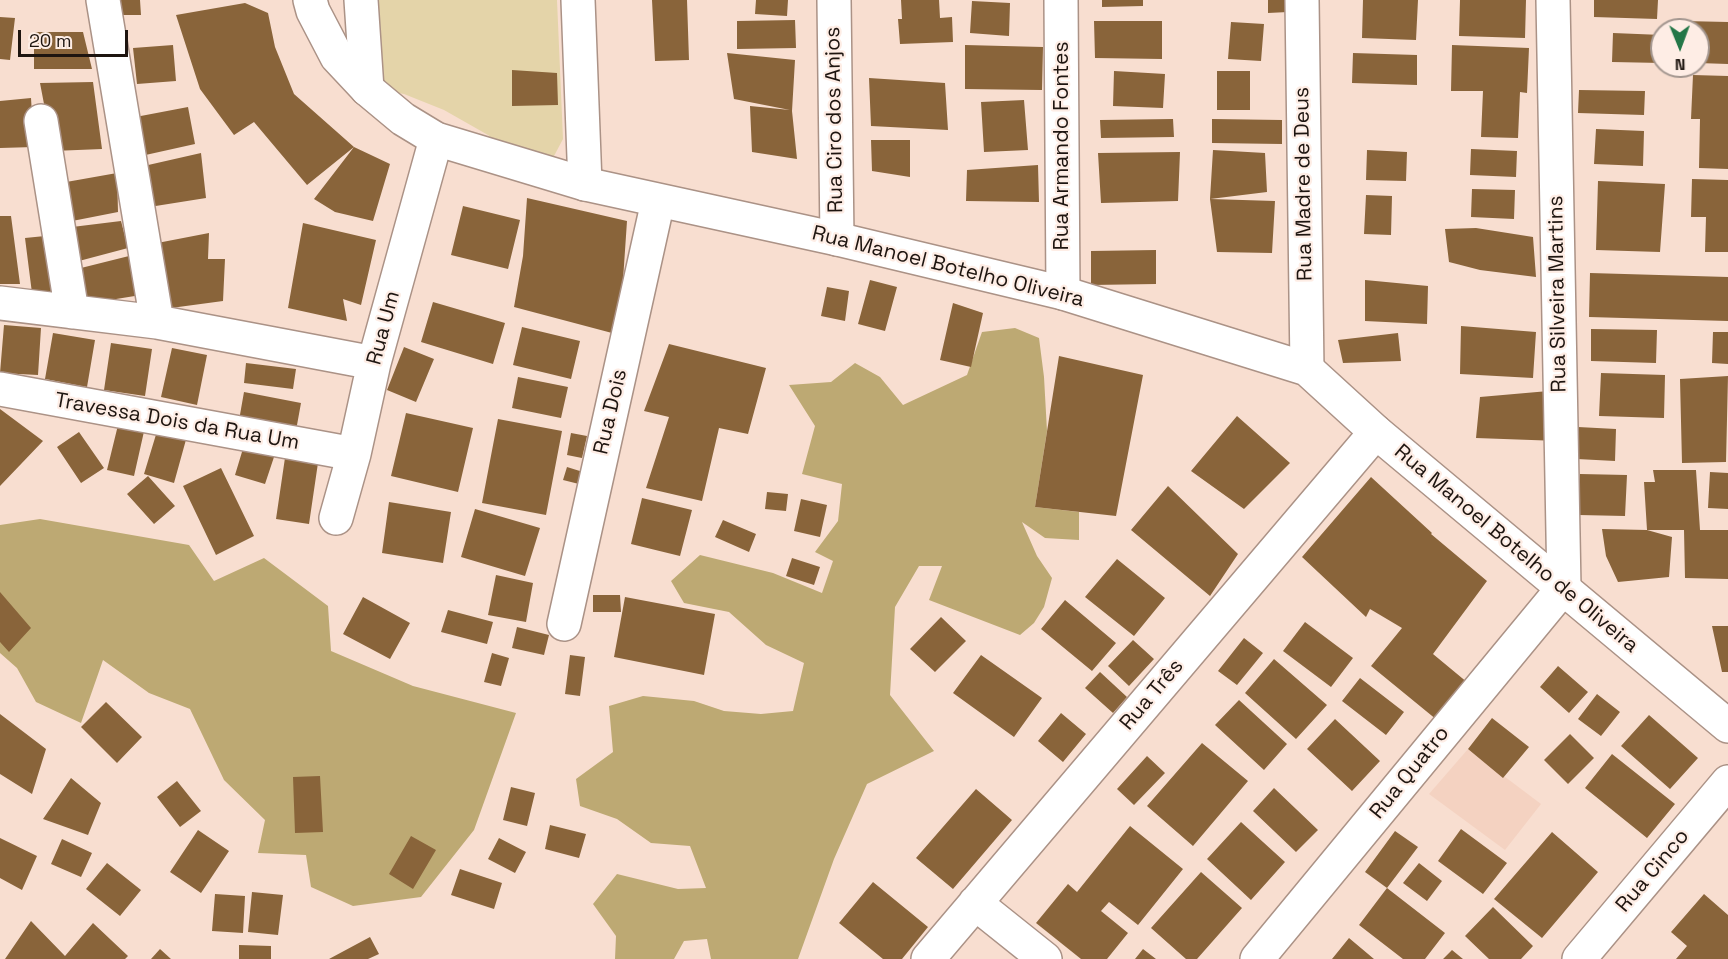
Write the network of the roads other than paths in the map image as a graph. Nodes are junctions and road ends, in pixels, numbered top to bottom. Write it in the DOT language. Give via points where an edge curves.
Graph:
graph roads {
  1 [pos="103,0"];
  2 [pos="310,0"];
  3 [pos="361,0"];
  4 [pos="579,0"];
  5 [pos="834,0"];
  6 [pos="1061,0"];
  7 [pos="1302,0"];
  8 [pos="1553,0"];
  9 [pos="367,89"];
  10 [pos="41,121"];
  11 [pos="436,139"];
  12 [pos="585,184"];
  13 [pos="658,201"];
  14 [pos="837,239"];
  15 [pos="1063,293"];
  16 [pos="0,303"];
  17 [pos="72,312"];
  18 [pos="157,322"];
  19 [pos="374,363"];
  20 [pos="1307,369"];
  21 [pos="0,389"];
  22 [pos="1376,432"];
  23 [pos="354,454"];
  24 [pos="336,518"];
  25 [pos="1564,587"];
  26 [pos="564,624"];
  27 [pos="1728,726"];
  28 [pos="1728,782"];
  29 [pos="975,903"];
  30 [pos="928,959"];
  31 [pos="1045,959"];
  32 [pos="1257,959"];
  33 [pos="1579,959"];
  1 -- 18 [label="street"];
  2 -- 9 [label="street" via="337,57"];
  3 -- 9 [label="street"];
  4 -- 12 [label="street"];
  5 -- 14 [label="street, Rua Ciro dos Anjos"];
  6 -- 15 [label="street, Rua Armando Fontes"];
  7 -- 20 [label="street, Rua Madre de Deus"];
  8 -- 25 [label="street, Rua Silveira Martins"];
  9 -- 11 [label="street" via="403,119"];
  10 -- 17 [label="street"];
  11 -- 12 [label="street"];
  11 -- 19 [label="street, Rua Um"];
  12 -- 13 [label="street, Rua Manoel Botelho Oliveira"];
  13 -- 14 [label="street, Rua Manoel Botelho Oliveira"];
  13 -- 26 [label="street, Rua Dois"];
  14 -- 15 [label="street, Rua Manoel Botelho Oliveira"];
  15 -- 20 [label="street, Rua Manoel Botelho Oliveira"];
  16 -- 17 [label="street"];
  17 -- 18 [label="street"];
  18 -- 19 [label="street"];
  19 -- 23 [label="street, Rua Um"];
  20 -- 22 [label="street, Rua Manoel Botelho de Oliveira"];
  21 -- 23 [label="street, Travessa Dois da Rua Um"];
  22 -- 25 [label="street, Rua Manoel Botelho de Oliveira"];
  22 -- 29 [label="street, Rua Três"];
  23 -- 24 [label="street, Rua Um"];
  25 -- 27 [label="street, Rua Manoel Botelho de Oliveira"];
  25 -- 32 [label="street, Rua Quatro"];
  28 -- 33 [label="street, Rua Cinco"];
  29 -- 30 [label="street, Rua Três"];
  29 -- 31 [label="street"];
}
